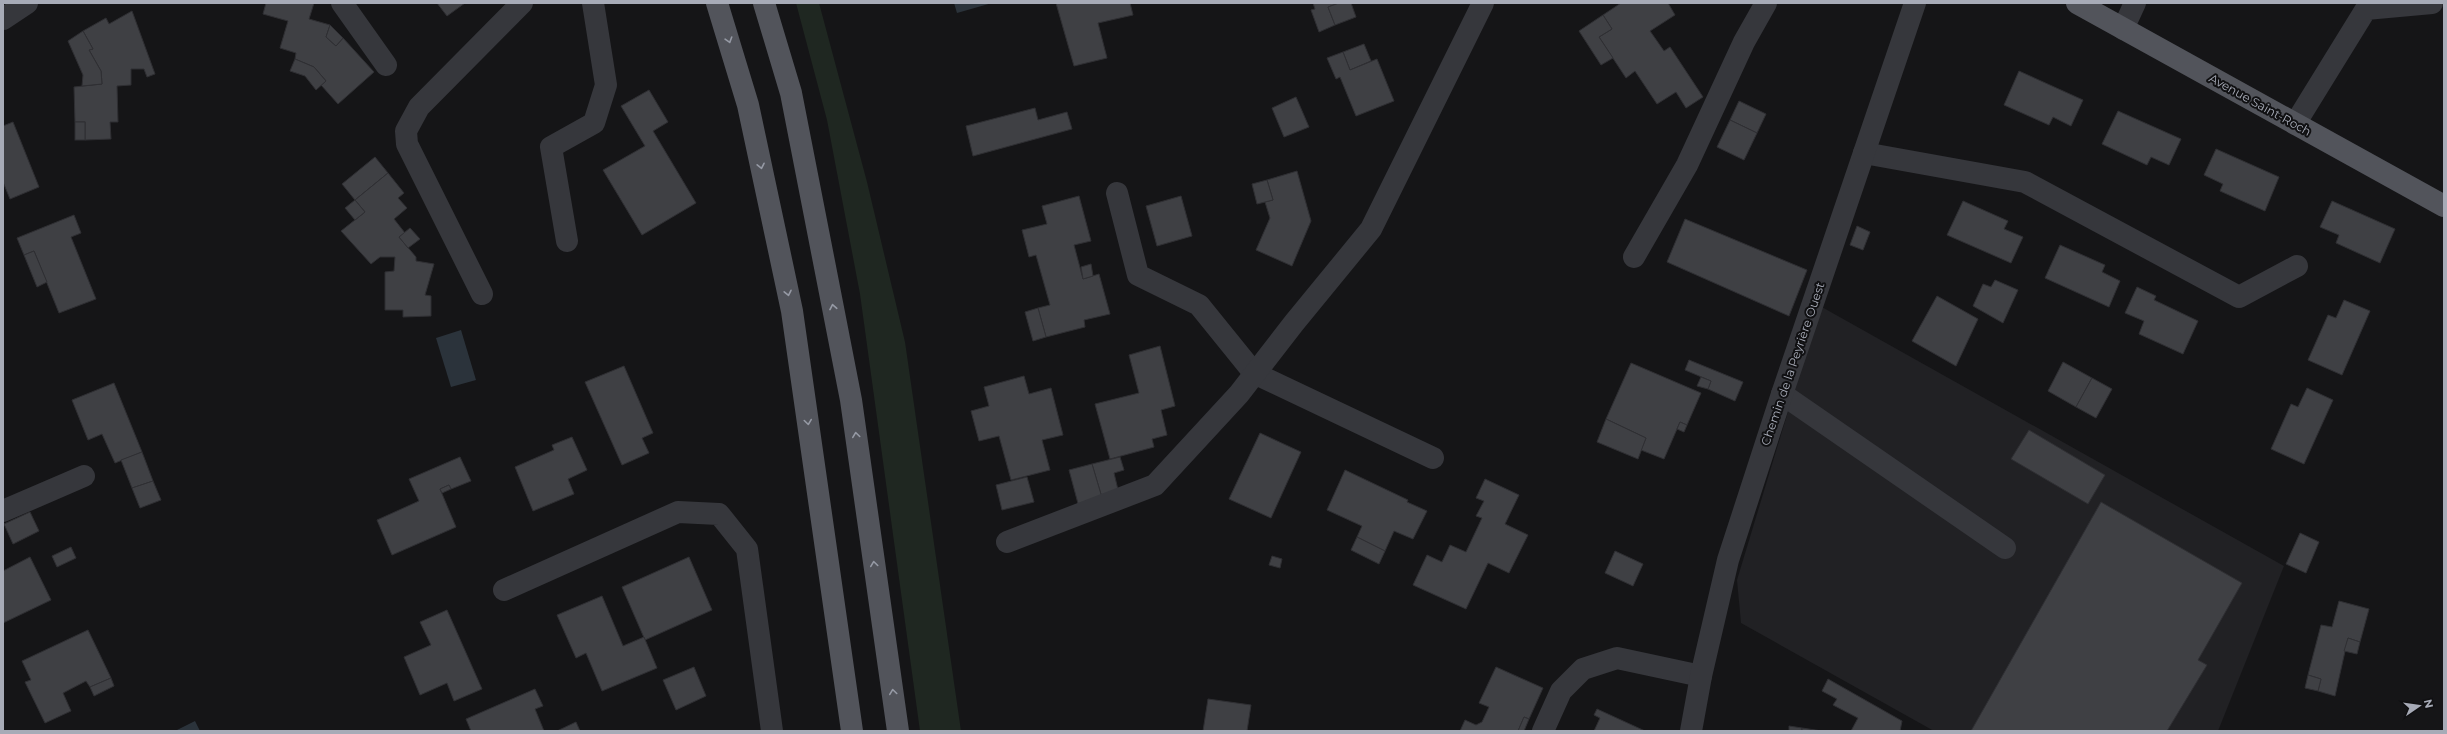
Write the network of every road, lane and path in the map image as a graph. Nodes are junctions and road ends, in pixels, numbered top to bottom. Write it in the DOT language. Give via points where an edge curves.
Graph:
graph roads {
  1 [pos="27,3"];
  2 [pos="342,3"];
  3 [pos="522,3"];
  4 [pos="593,3"];
  5 [pos="717,3"];
  6 [pos="764,3"];
  7 [pos="1483,3"];
  8 [pos="1766,3"];
  9 [pos="1915,3"];
  10 [pos="2077,3"];
  11 [pos="2135,3"];
  12 [pos="2432,3"];
  13 [pos="3,19"];
  14 [pos="2123,29"];
  15 [pos="386,65"];
  16 [pos="2295,124"];
  17 [pos="1864,153"];
  18 [pos="1116,193"];
  19 [pos="2444,206"];
  20 [pos="567,241"];
  21 [pos="1634,257"];
  22 [pos="2297,266"];
  23 [pos="482,294"];
  24 [pos="1254,373"];
  25 [pos="1782,394"];
  26 [pos="1433,458"];
  27 [pos="84,476"];
  28 [pos="3,511"];
  29 [pos="1007,542"];
  30 [pos="2005,548"];
  31 [pos="504,590"];
  32 [pos="1701,676"];
  33 [pos="772,731"];
  34 [pos="852,731"];
  35 [pos="898,731"];
  36 [pos="1543,731"];
  37 [pos="1691,731"];
  1 -- 13 [label="street"];
  2 -- 15 [label="street"];
  3 -- 23 [label="street" via="419,108 406,131 407,144"];
  4 -- 20 [label="street" via="606,85 594,123 551,147"];
  5 -- 34 [label="main road, one-way" via="748,105 792,312"];
  35 -- 6 [label="main road, one-way" via="851,400 791,93"];
  7 -- 24 [label="street" via="1371,229"];
  8 -- 21 [label="street" via="1744,42 1687,165"];
  9 -- 17 [label="street, Chemin de la Peyrière Ouest"];
  10 -- 14 [label="main road, Avenue Saint-Roch"];
  11 -- 14 [label="street"];
  12 -- 16 [label="street" via="2366,9"];
  14 -- 16 [label="main road, Avenue Saint-Roch"];
  16 -- 19 [label="main road, Avenue Saint-Roch"];
  17 -- 22 [label="street" via="2026,182 2239,297"];
  17 -- 25 [label="street, Chemin de la Peyrière Ouest"];
  18 -- 24 [label="street" via="1138,275 1199,305"];
  24 -- 26 [label="street"];
  24 -- 29 [label="street" via="1239,394 1155,485"];
  25 -- 30 [label="street"];
  25 -- 32 [label="street, Chemin de la Peyrière Ouest" via="1728,560"];
  27 -- 28 [label="street"];
  31 -- 33 [label="street" via="678,512 718,514 747,549"];
  32 -- 36 [label="street" via="1617,658 1583,669 1561,691"];
  32 -- 37 [label="street, Chemin de la Peyrière Ouest"];
}
